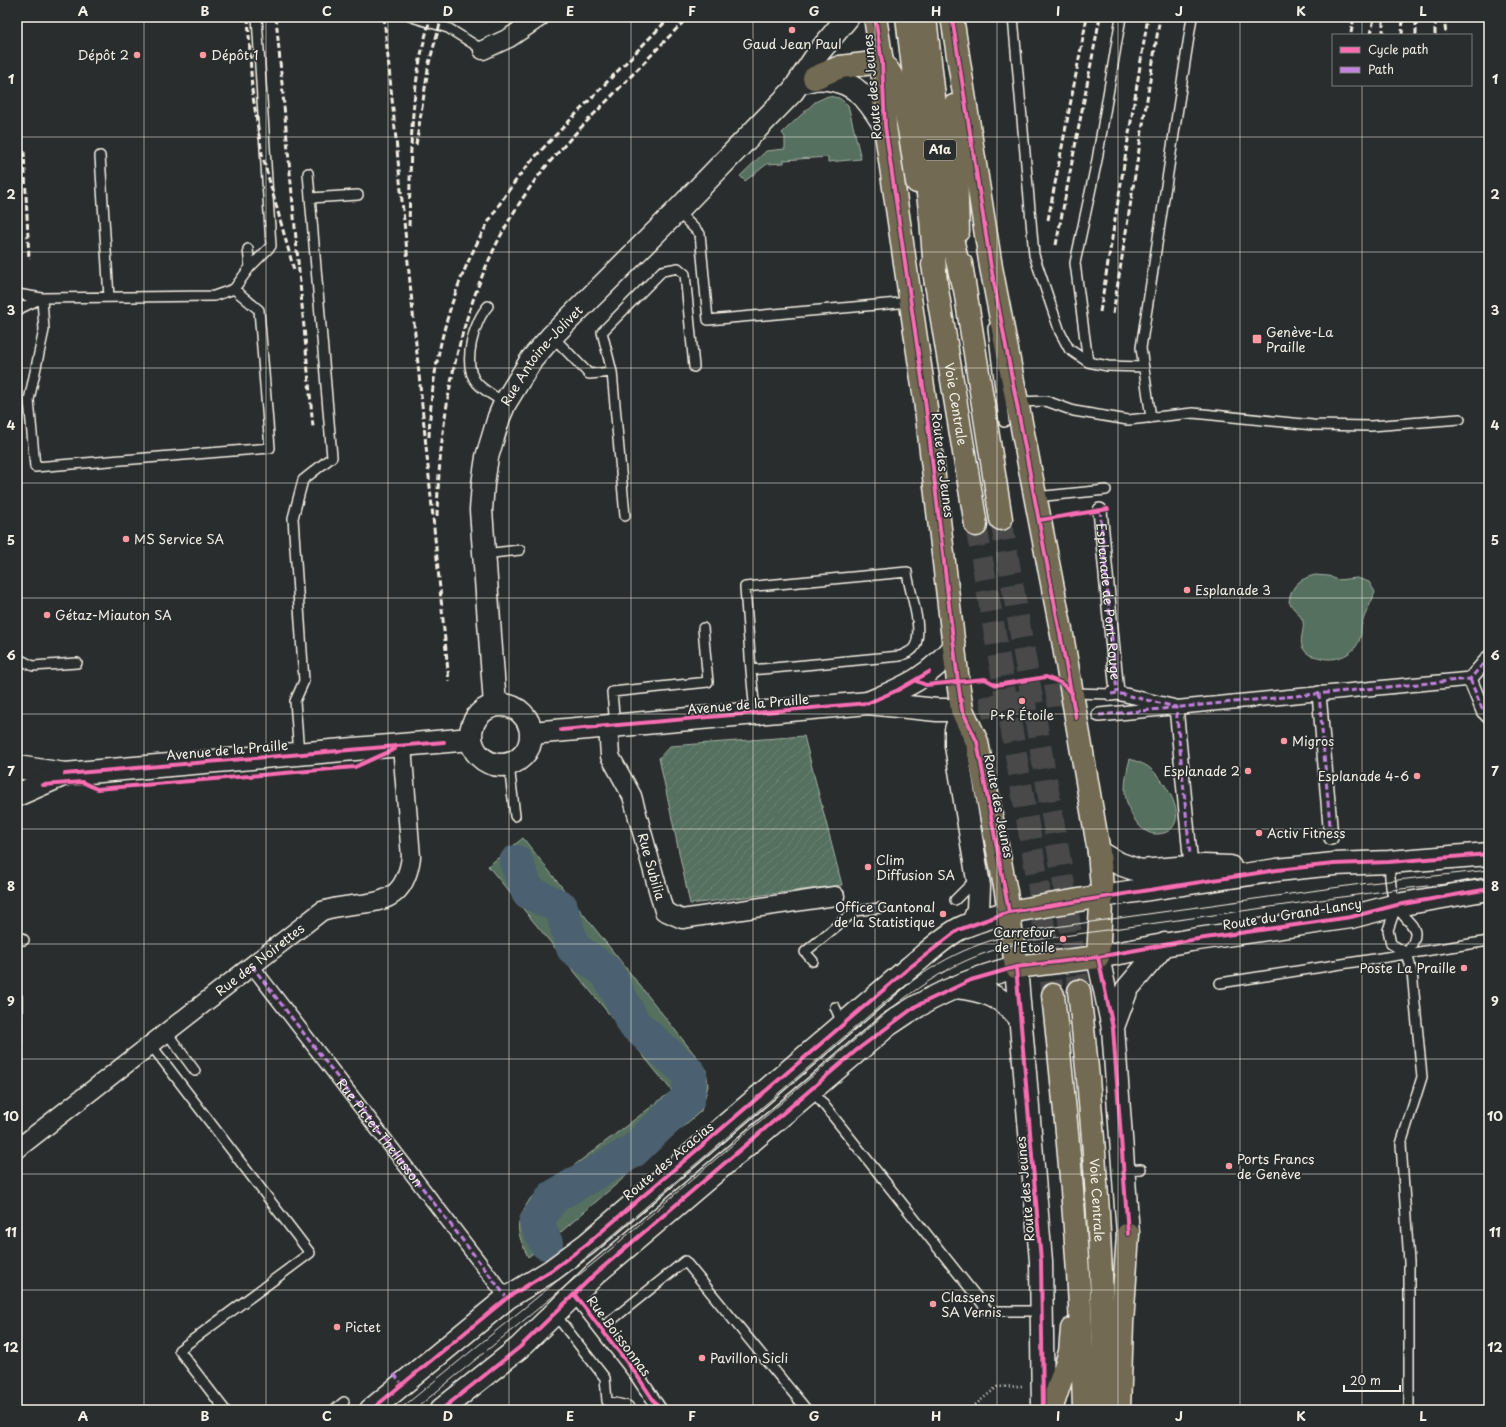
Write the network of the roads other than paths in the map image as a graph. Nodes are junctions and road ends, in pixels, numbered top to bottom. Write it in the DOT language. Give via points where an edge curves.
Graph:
graph roads {
  1 [pos="257,17"];
  2 [pos="412,17"];
  3 [pos="540,17"];
  4 [pos="848,17"];
  5 [pos="875,17"];
  6 [pos="907,17"];
  7 [pos="925,17"];
  8 [pos="952,17"];
  9 [pos="1013,17"];
  10 [pos="1121,17"];
  11 [pos="1192,17"];
  12 [pos="483,50"];
  13 [pos="882,62"];
  14 [pos="814,78"];
  15 [pos="793,91"];
  16 [pos="885,126"];
  17 [pos="100,156"];
  18 [pos="308,173"];
  19 [pos="358,195"];
  20 [pos="310,198"];
  21 [pos="677,211"];
  22 [pos="248,249"];
  23 [pos="250,267"];
  24 [pos="992,267"];
  25 [pos="962,282"];
  26 [pos="936,284"];
  27 [pos="234,289"];
  28 [pos="17,294"];
  29 [pos="109,297"];
  30 [pos="42,298"];
  31 [pos="910,302"];
  32 [pos="488,306"];
  33 [pos="17,312"];
  34 [pos="552,336"];
  35 [pos="1088,362"];
  36 [pos="694,367"];
  37 [pos="1144,367"];
  38 [pos="612,372"];
  39 [pos="1016,402"];
  40 [pos="505,403"];
  41 [pos="1151,418"];
  42 [pos="1460,419"];
  43 [pos="1004,422"];
  44 [pos="1106,490"];
  45 [pos="1035,497"];
  46 [pos="1100,510"];
  47 [pos="625,516"];
  48 [pos="1001,519"];
  49 [pos="976,525"];
  50 [pos="520,550"];
  51 [pos="484,554"];
  52 [pos="703,628"];
  53 [pos="954,646"];
  54 [pos="1489,657"];
  55 [pos="17,658"];
  56 [pos="77,663"];
  57 [pos="751,670"];
  58 [pos="1470,679"];
  59 [pos="1114,693"];
  60 [pos="1319,693"];
  61 [pos="1067,694"];
  62 [pos="868,703"];
  63 [pos="496,705"];
  64 [pos="1176,707"];
  65 [pos="972,709"];
  66 [pos="755,713"];
  67 [pos="1099,715"];
  68 [pos="1489,717"];
  69 [pos="611,726"];
  70 [pos="532,733"];
  71 [pos="471,739"];
  72 [pos="402,746"];
  73 [pos="299,754"];
  74 [pos="509,765"];
  75 [pos="17,767"];
  76 [pos="65,774"];
  77 [pos="17,795"];
  78 [pos="515,816"];
  79 [pos="1331,838"];
  80 [pos="1099,852"];
  81 [pos="1489,854"];
  82 [pos="1190,855"];
  83 [pos="1389,862"];
  84 [pos="1277,870"];
  85 [pos="978,878"];
  86 [pos="1489,890"];
  87 [pos="835,896"];
  88 [pos="1102,896"];
  89 [pos="955,900"];
  90 [pos="1397,905"];
  91 [pos="880,908"];
  92 [pos="1009,912"];
  93 [pos="973,923"];
  94 [pos="1489,941"];
  95 [pos="1165,944"];
  96 [pos="1407,953"];
  97 [pos="1098,957"];
  98 [pos="812,961"];
  99 [pos="252,966"];
  100 [pos="1016,967"];
  101 [pos="1220,982"];
  102 [pos="955,987"];
  103 [pos="1079,991"];
  104 [pos="1053,995"];
  105 [pos="21,998"];
  106 [pos="17,1010"];
  107 [pos="1020,1018"];
  108 [pos="1113,1028"];
  109 [pos="167,1033"];
  110 [pos="151,1045"];
  111 [pos="17,1070"];
  112 [pos="195,1071"];
  113 [pos="811,1089"];
  114 [pos="17,1149"];
  115 [pos="1074,1230"];
  116 [pos="574,1294"];
  117 [pos="507,1298"];
  118 [pos="1043,1311"];
  119 [pos="554,1313"];
  120 [pos="602,1328"];
  121 [pos="344,1402"];
  122 [pos="225,1410"];
  123 [pos="334,1410"];
  124 [pos="371,1410"];
  125 [pos="441,1410"];
  126 [pos="631,1410"];
  127 [pos="660,1410"];
  128 [pos="807,1410"];
  129 [pos="1043,1410"];
  130 [pos="1051,1410"];
  131 [pos="1084,1410"];
  132 [pos="1105,1410"];
  133 [pos="1119,1410"];
  134 [pos="1409,1410"];
  1 -- 23 [label="lane" via="271,246"];
  2 -- 12 [label="lane" via="448,28"];
  3 -- 12 [label="street" via="509,38"];
  4 -- 15 [label="main road, Rue Antoine-Jolivet" via="819,52"];
  5 -- 13 [label="main road, Route des Jeunes"];
  6 -- 26 [label="main road" via="932,219"];
  7 -- 25 [label="main road, A1a" via="948,221"];
  8 -- 24 [label="main road"];
  8 -- 25 [label="main road"];
  9 -- 35 [label="lane" via="1034,255 1060,332 1069,349"];
  10 -- 35 [label="lane" via="1097,160 1075,263"];
  11 -- 37 [label="lane" via="1140,348"];
  13 -- 14 [label="main road" via="840,67"];
  13 -- 16 [label="main road, Route des Jeunes"];
  13 -- 26 [label="main road" via="898,86 903,104"];
  14 -- 15 [label="main road, Rue Antoine-Jolivet"];
  14 -- 16 [label="main road" via="838,81 854,87"];
  15 -- 21 [label="main road, Rue Antoine-Jolivet"];
  16 -- 31 [label="main road, Route des Jeunes"];
  17 -- 29 [label="lane"];
  18 -- 20 [label="lane"];
  19 -- 20 [label="lane"];
  20 -- 73 [label="lane" via="332,457 303,480 293,518 304,681 295,701"];
  21 -- 31 [label="lane" via="700,234 708,320 797,316"];
  21 -- 34 [label="main road, Rue Antoine-Jolivet"];
  22 -- 23 [label="lane"];
  23 -- 27 [label="lane"];
  24 -- 39 [label="main road"];
  24 -- 43 [label="lane" via="994,341"];
  25 -- 48 [label="main road, Voie Centrale"];
  26 -- 49 [label="main road, Voie Centrale"];
  27 -- 29 [label="lane" via="214,296"];
  27 -- 30 [label="lane" via="259,310 270,448 35,467 29,400 44,330"];
  28 -- 30 [label="lane"];
  29 -- 30 [label="lane"];
  30 -- 33 [label="lane"];
  31 -- 53 [label="main road, Route des Jeunes" via="926,408"];
  32 -- 40 [label="lane" via="481,316 472,340 469,366 477,383"];
  34 -- 38 [label="lane" via="589,374"];
  34 -- 40 [label="main road, Rue Antoine-Jolivet" via="520,375"];
  35 -- 37 [label="lane" via="1108,366"];
  36 -- 38 [label="lane" via="685,274 678,268 662,271 602,332"];
  37 -- 41 [label="lane"];
  38 -- 47 [label="lane"];
  39 -- 41 [label="lane" via="1046,401 1074,411 1128,420"];
  39 -- 45 [label="main road"];
  40 -- 51 [label="main road, Rue Antoine-Jolivet" via="487,457 483,484 481,510"];
  41 -- 42 [label="lane" via="1193,413 1313,425 1363,426"];
  44 -- 45 [label="lane"];
  45 -- 61 [label="main road"];
  46 -- 59 [label="street, Esplanade de Pont-Rouge"];
  50 -- 51 [label="lane"];
  51 -- 63 [label="main road, Rue Antoine-Jolivet"];
  52 -- 69 [label="lane" via="708,682 612,692"];
  53 -- 62 [label="main road, Avenue de la Praille" via="929,672 898,690"];
  53 -- 65 [label="main road, Route des Jeunes"];
  54 -- 58 [label="street"];
  55 -- 56 [label="lane" via="33,666"];
  57 -- 57 [label="lane" via="900,656 910,652 915,645 917,634 914,599 909,590 907,572 744,587"];
  57 -- 66 [label="lane"];
  58 -- 60 [label="street, Esplanade de Pont-Rouge"];
  58 -- 68 [label="street" via="1483,712"];
  59 -- 61 [label="lane"];
  59 -- 64 [label="street, Esplanade de Pont-Rouge"];
  60 -- 64 [label="street, Esplanade de Pont-Rouge"];
  60 -- 79 [label="street"];
  61 -- 80 [label="main road"];
  62 -- 65 [label="main road, Avenue de la Praille" via="937,710"];
  62 -- 66 [label="main road, Avenue de la Praille"];
  63 -- 70 [label="main road" via="518,710 527,719"];
  63 -- 71 [label="main road" via="479,714 472,729"];
  64 -- 67 [label="street, Esplanade de Pont-Rouge"];
  64 -- 82 [label="street"];
  65 -- 85 [label="main road" via="956,730 956,746"];
  65 -- 92 [label="main road, Route des Jeunes"];
  66 -- 69 [label="main road, Avenue de la Praille"];
  69 -- 70 [label="main road, Avenue de la Praille"];
  69 -- 87 [label="street, Rue Subilia" via="610,756 632,796 664,911 682,919"];
  70 -- 74 [label="main road" via="528,750 518,761"];
  71 -- 72 [label="main road, Avenue de la Praille"];
  71 -- 74 [label="main road" via="476,753 482,759 490,764"];
  72 -- 73 [label="main road, Avenue de la Praille"];
  72 -- 99 [label="street, Rue des Noirettes" via="411,857 409,873 403,885 381,901 322,911"];
  73 -- 76 [label="main road, Avenue de la Praille"];
  74 -- 78 [label="lane"];
  75 -- 76 [label="main road, Avenue de la Praille"];
  76 -- 77 [label="main road, Avenue de la Praille"];
  80 -- 84 [label="main road" via="1120,864 1140,871 1203,866"];
  80 -- 88 [label="main road"];
  81 -- 83 [label="main road"];
  83 -- 84 [label="main road"];
  83 -- 90 [label="lane" via="1392,890"];
  84 -- 88 [label="main road"];
  85 -- 89 [label="lane"];
  85 -- 93 [label="main road" via="978,910"];
  86 -- 90 [label="main road, Route du Grand-Lancy"];
  88 -- 92 [label="main road"];
  88 -- 97 [label="main road"];
  90 -- 95 [label="main road, Route du Grand-Lancy" via="1351,917"];
  90 -- 96 [label="lane" via="1413,926 1414,943"];
  90 -- 96 [label="lane" via="1388,930 1391,944"];
  91 -- 98 [label="lane" via="855,911 805,952"];
  92 -- 93 [label="main road"];
  92 -- 100 [label="main road"];
  93 -- 117 [label="main road, Route des Acacias" via="946,938 839,1016 587,1244"];
  94 -- 96 [label="lane"];
  95 -- 97 [label="main road, Route du Grand-Lancy"];
  95 -- 108 [label="main road" via="1127,989"];
  96 -- 101 [label="lane"];
  96 -- 134 [label="lane" via="1412,972 1422,1077 1401,1144 1409,1262"];
  97 -- 100 [label="main road"];
  97 -- 108 [label="main road"];
  99 -- 109 [label="street, Rue des Noirettes"];
  99 -- 117 [label="street, Rue Pictet-Thellusson"];
  100 -- 102 [label="main road" via="988,974"];
  100 -- 107 [label="main road, Route des Jeunes"];
  102 -- 107 [label="main road" via="989,993 1005,1002"];
  102 -- 113 [label="main road" via="916,1006 888,1025"];
  103 -- 132 [label="main road, Voie Centrale" via="1093,1125 1100,1231"];
  104 -- 115 [label="main road, Voie Centrale"];
  105 -- 106 [label="lane"];
  106 -- 111 [label="lane"];
  107 -- 118 [label="main road, Route des Jeunes"];
  108 -- 133 [label="main road" via="1132,1169"];
  109 -- 110 [label="street, Rue des Noirettes"];
  109 -- 112 [label="lane"];
  110 -- 114 [label="street, Rue des Noirettes"];
  110 -- 122 [label="lane" via="310,1253 179,1350"];
  113 -- 116 [label="main road"];
  113 -- 118 [label="lane" via="988,1311"];
  115 -- 130 [label="main road" via="1072,1344"];
  115 -- 131 [label="main road, Voie Centrale"];
  116 -- 119 [label="main road"];
  116 -- 120 [label="street, Rue Boissonnas"];
  117 -- 124 [label="main road, Route des Acacias" via="398,1379"];
  118 -- 129 [label="main road, Route des Jeunes"];
  119 -- 125 [label="main road" via="520,1347"];
  119 -- 126 [label="lane" via="604,1378 607,1401 628,1406"];
  120 -- 127 [label="street, Rue Boissonnas"];
  120 -- 128 [label="lane" via="685,1261"];
  121 -- 123 [label="lane"];
}
